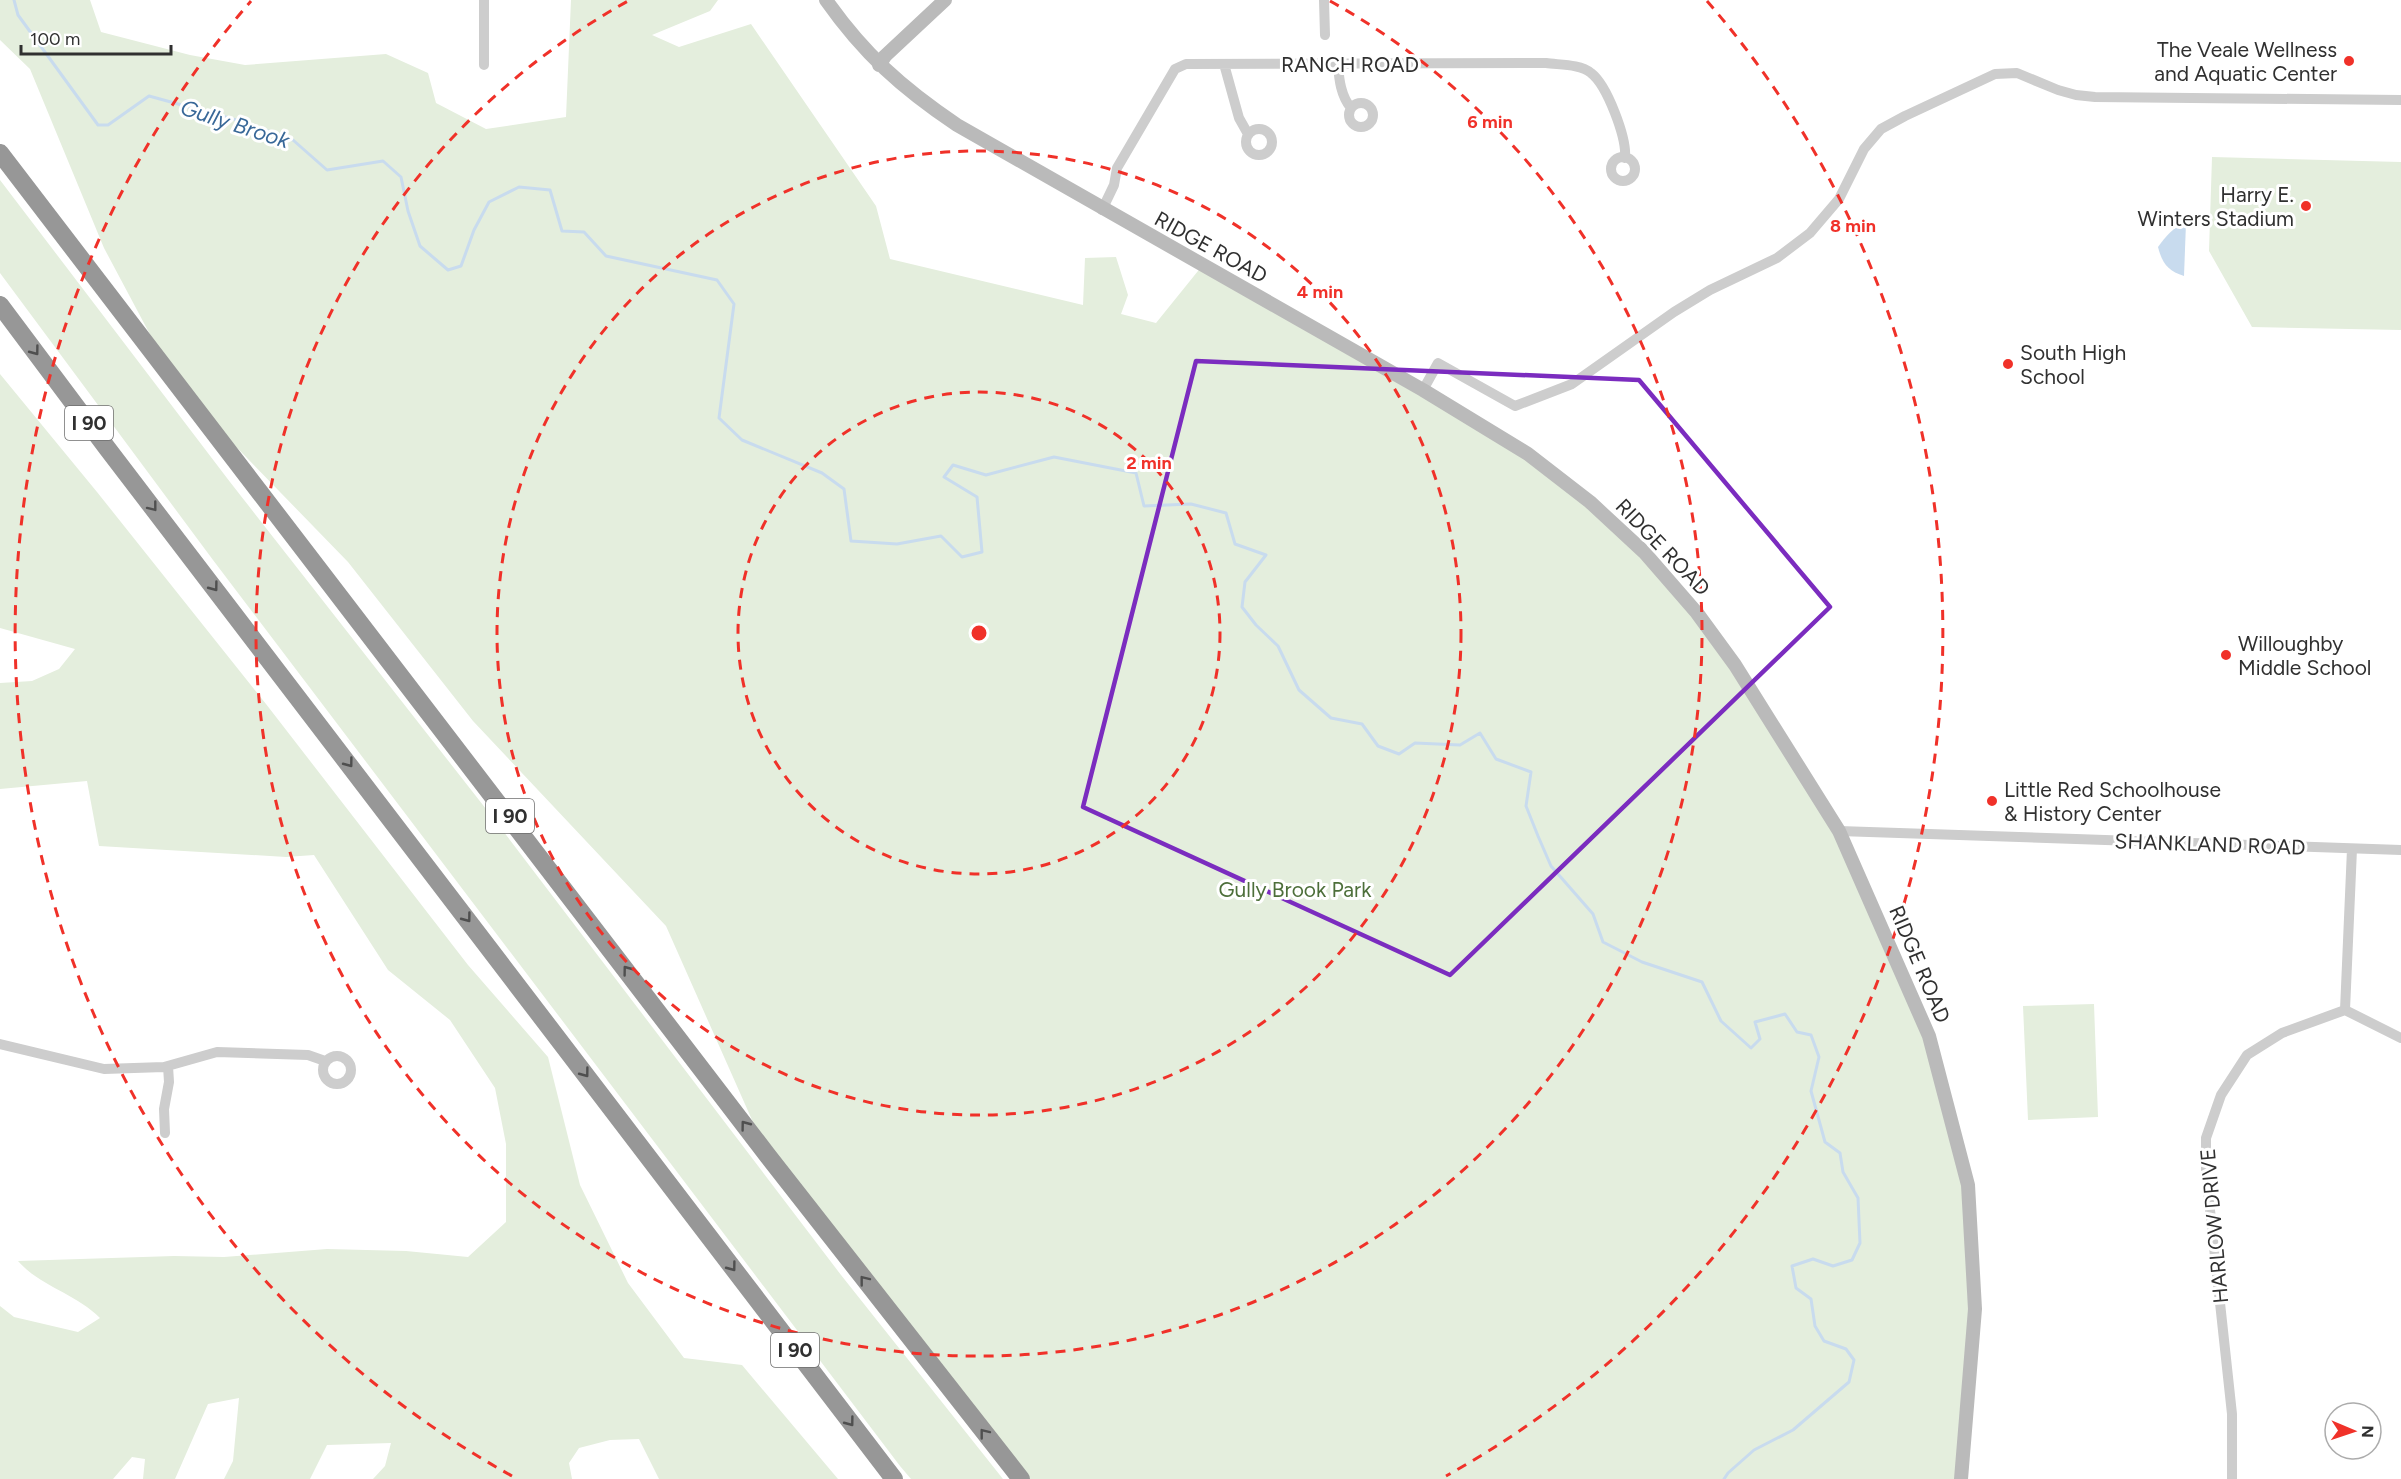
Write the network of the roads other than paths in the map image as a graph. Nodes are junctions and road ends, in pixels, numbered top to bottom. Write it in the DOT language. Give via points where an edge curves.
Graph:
graph roads {
  1 [pos="484,0"];
  2 [pos="826,0"];
  3 [pos="945,0"];
  4 [pos="1324,0"];
  5 [pos="1325,35"];
  6 [pos="1224,64"];
  7 [pos="1338,64"];
  8 [pos="484,65"];
  9 [pos="879,65"];
  10 [pos="2401,100"];
  11 [pos="1351,108"];
  12 [pos="1248,134"];
  13 [pos="0,153"];
  14 [pos="1625,158"];
  15 [pos="1102,210"];
  16 [pos="0,304"];
  17 [pos="1423,390"];
  18 [pos="1839,831"];
  19 [pos="2352,849"];
  20 [pos="2401,850"];
  21 [pos="2345,1010"];
  22 [pos="2401,1038"];
  23 [pos="0,1044"];
  24 [pos="326,1061"];
  25 [pos="168,1066"];
  26 [pos="165,1133"];
  27 [pos="894,1479"];
  28 [pos="1021,1479"];
  29 [pos="1961,1479"];
  30 [pos="2232,1479"];
  1 -- 8 [label="street"];
  2 -- 9 [label="main road, RIDGE ROAD"];
  3 -- 9 [label="main road"];
  4 -- 5 [label="street"];
  6 -- 7 [label="street, RANCH ROAD"];
  6 -- 12 [label="street" via="1239,118"];
  6 -- 15 [label="street, RANCH ROAD" via="1186,64 1175,69 1117,168"];
  7 -- 11 [label="street" via="1341,89"];
  7 -- 14 [label="street, RANCH ROAD" via="1546,63 1579,67 1592,73 1604,88 1621,130"];
  9 -- 15 [label="main road, RIDGE ROAD" via="916,98 957,125"];
  10 -- 17 [label="street" via="2076,95 2017,73 1995,74 1881,129 1864,149 1839,199 1810,233 1777,258 1683,307 1572,384 1515,406 1438,363"];
  28 -- 13 [label="highway, I 90, one-way" via="776,1166"];
  15 -- 17 [label="main road, RIDGE ROAD"];
  16 -- 27 [label="highway, I 90, one-way"];
  17 -- 18 [label="main road, RIDGE ROAD" via="1553,472 1644,552 1729,657"];
  18 -- 19 [label="street, SHANKLAND ROAD"];
  18 -- 29 [label="main road, RIDGE ROAD" via="1929,1036 1968,1185 1975,1309"];
  19 -- 20 [label="street, SHANKLAND ROAD"];
  19 -- 21 [label="street"];
  21 -- 22 [label="street"];
  21 -- 30 [label="street, HARLOW DRIVE" via="2282,1033 2247,1055 2221,1095 2206,1138 2206,1173 2232,1414"];
  23 -- 25 [label="street" via="104,1069"];
  24 -- 25 [label="street" via="308,1055 217,1052"];
  25 -- 26 [label="street"];
}
